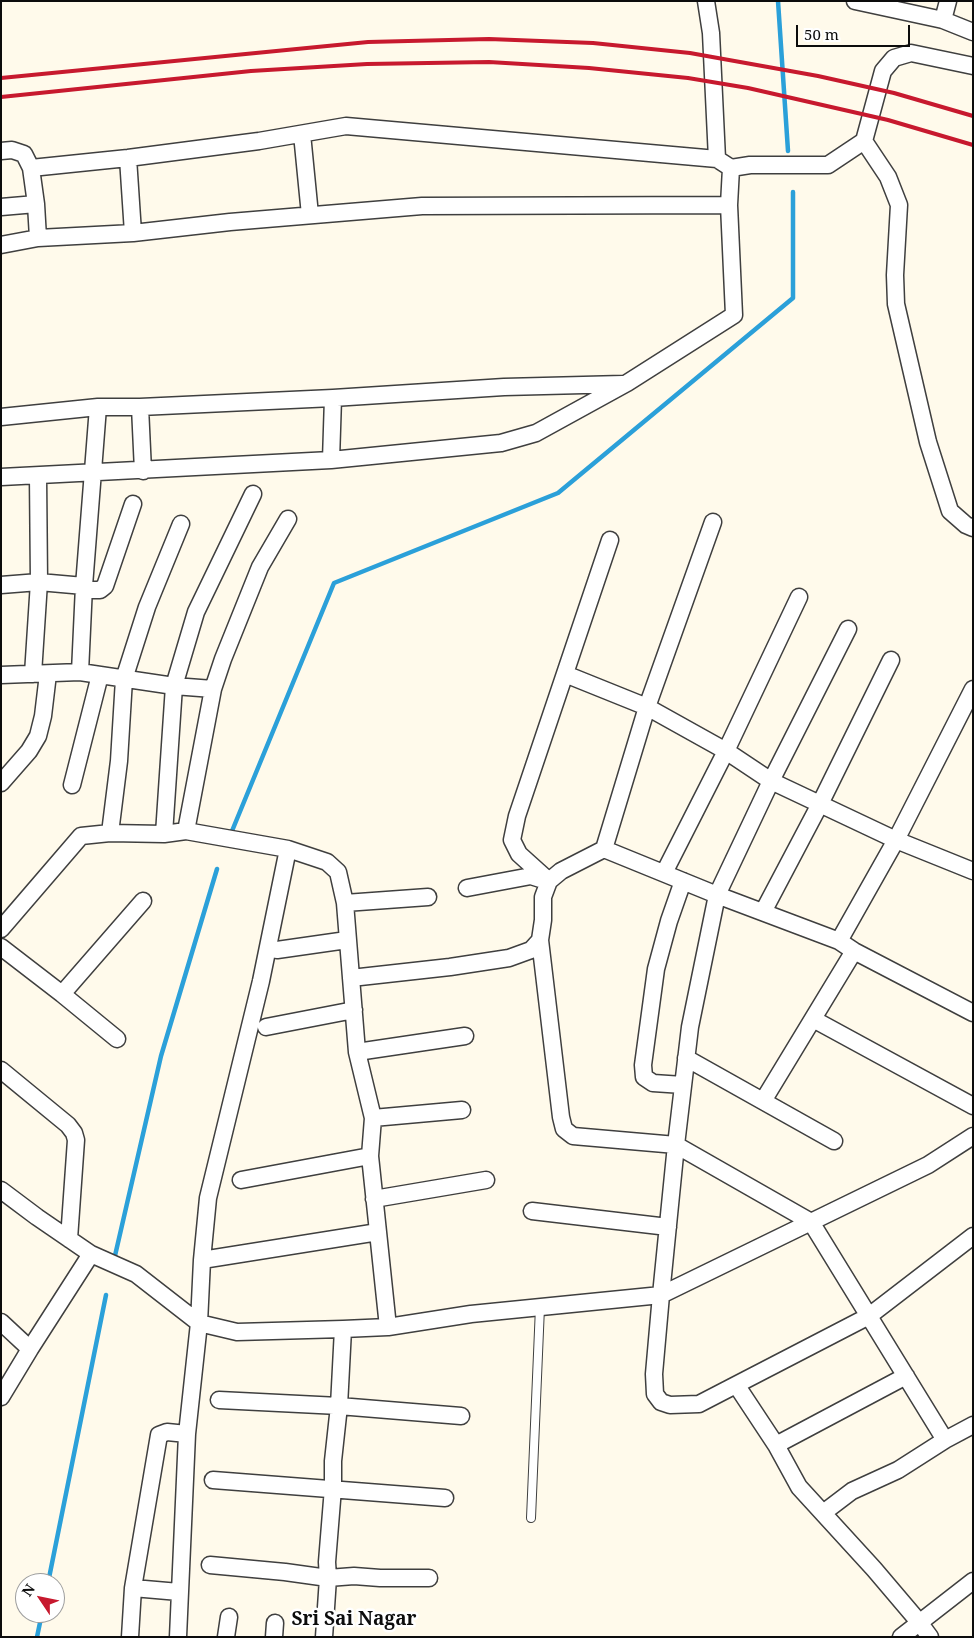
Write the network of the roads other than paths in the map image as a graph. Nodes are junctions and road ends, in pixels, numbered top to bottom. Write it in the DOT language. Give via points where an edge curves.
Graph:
graph roads {
  1 [pos="706,1"];
  2 [pos="855,1"];
  3 [pos="948,1"];
  4 [pos="943,20"];
  5 [pos="973,32"];
  6 [pos="973,66"];
  7 [pos="302,134"];
  8 [pos="864,142"];
  9 [pos="1,151"];
  10 [pos="128,158"];
  11 [pos="717,159"];
  12 [pos="31,168"];
  13 [pos="731,168"];
  14 [pos="36,204"];
  15 [pos="729,205"];
  16 [pos="1,207"];
  17 [pos="310,215"];
  18 [pos="133,233"];
  19 [pos="38,238"];
  20 [pos="1,245"];
  21 [pos="627,384"];
  22 [pos="333,398"];
  23 [pos="98,407"];
  24 [pos="140,407"];
  25 [pos="1,417"];
  26 [pos="331,460"];
  27 [pos="143,471"];
  28 [pos="94,472"];
  29 [pos="38,476"];
  30 [pos="1,477"];
  31 [pos="254,494"];
  32 [pos="133,504"];
  33 [pos="288,519"];
  34 [pos="713,522"];
  35 [pos="181,524"];
  36 [pos="973,528"];
  37 [pos="610,540"];
  38 [pos="39,582"];
  39 [pos="1,585"];
  40 [pos="84,588"];
  41 [pos="799,597"];
  42 [pos="848,629"];
  43 [pos="891,660"];
  44 [pos="80,672"];
  45 [pos="41,674"];
  46 [pos="565,674"];
  47 [pos="1,675"];
  48 [pos="100,675"];
  49 [pos="124,679"];
  50 [pos="174,686"];
  51 [pos="213,689"];
  52 [pos="973,689"];
  53 [pos="647,707"];
  54 [pos="726,751"];
  55 [pos="771,781"];
  56 [pos="1,783"];
  57 [pos="72,785"];
  58 [pos="820,804"];
  59 [pos="186,831"];
  60 [pos="110,833"];
  61 [pos="164,834"];
  62 [pos="896,840"];
  63 [pos="288,849"];
  64 [pos="604,849"];
  65 [pos="973,871"];
  66 [pos="664,873"];
  67 [pos="549,881"];
  68 [pos="683,881"];
  69 [pos="466,888"];
  70 [pos="718,895"];
  71 [pos="428,897"];
  72 [pos="143,901"];
  73 [pos="345,902"];
  74 [pos="763,912"];
  75 [pos="1,929"];
  76 [pos="347,940"];
  77 [pos="540,940"];
  78 [pos="839,941"];
  79 [pos="1,947"];
  80 [pos="277,950"];
  81 [pos="854,952"];
  82 [pos="351,978"];
  83 [pos="62,994"];
  84 [pos="354,1010"];
  85 [pos="973,1013"];
  86 [pos="813,1019"];
  87 [pos="266,1027"];
  88 [pos="465,1036"];
  89 [pos="117,1039"];
  90 [pos="357,1052"];
  91 [pos="686,1058"];
  92 [pos="1,1070"];
  93 [pos="683,1085"];
  94 [pos="763,1101"];
  95 [pos="973,1106"];
  96 [pos="462,1110"];
  97 [pos="372,1118"];
  98 [pos="973,1136"];
  99 [pos="834,1141"];
  100 [pos="676,1145"];
  101 [pos="370,1156"];
  102 [pos="241,1180"];
  103 [pos="486,1180"];
  104 [pos="1,1190"];
  105 [pos="374,1199"];
  106 [pos="532,1211"];
  107 [pos="811,1222"];
  108 [pos="668,1227"];
  109 [pos="378,1232"];
  110 [pos="973,1236"];
  111 [pos="69,1239"];
  112 [pos="91,1254"];
  113 [pos="202,1260"];
  114 [pos="661,1295"];
  115 [pos="540,1307"];
  116 [pos="869,1316"];
  117 [pos="1,1322"];
  118 [pos="199,1322"];
  119 [pos="388,1327"];
  120 [pos="343,1329"];
  121 [pos="30,1349"];
  122 [pos="906,1376"];
  123 [pos="737,1386"];
  124 [pos="1,1398"];
  125 [pos="219,1400"];
  126 [pos="339,1406"];
  127 [pos="461,1416"];
  128 [pos="973,1425"];
  129 [pos="187,1434"];
  130 [pos="945,1440"];
  131 [pos="776,1445"];
  132 [pos="213,1480"];
  133 [pos="333,1488"];
  134 [pos="445,1498"];
  135 [pos="823,1513"];
  136 [pos="531,1518"];
  137 [pos="210,1565"];
  138 [pos="328,1578"];
  139 [pos="429,1578"];
  140 [pos="973,1581"];
  141 [pos="133,1588"];
  142 [pos="180,1592"];
  143 [pos="229,1617"];
  144 [pos="919,1622"];
  145 [pos="130,1637"];
  146 [pos="178,1637"];
  147 [pos="226,1637"];
  148 [pos="324,1637"];
  149 [pos="901,1637"];
  150 [pos="930,1637"];
  1 -- 11 [label="street" via="711,33"];
  2 -- 4 [label="street"];
  3 -- 4 [label="street"];
  4 -- 5 [label="street"];
  6 -- 8 [label="street" via="911,53 894,58 883,70"];
  7 -- 10 [label="street"];
  7 -- 11 [label="street" via="346,126"];
  7 -- 17 [label="street"];
  8 -- 13 [label="street" via="828,165"];
  8 -- 36 [label="street" via="888,177 899,204 896,304 928,442 950,511"];
  9 -- 12 [label="street" via="24,154"];
  10 -- 12 [label="street"];
  10 -- 18 [label="street"];
  11 -- 13 [label="street"];
  12 -- 14 [label="street"];
  13 -- 15 [label="street"];
  14 -- 16 [label="street"];
  14 -- 19 [label="street"];
  15 -- 17 [label="street" via="422,206"];
  15 -- 21 [label="street" via="734,315"];
  17 -- 18 [label="street"];
  18 -- 19 [label="street"];
  19 -- 20 [label="street"];
  21 -- 22 [label="street" via="504,387"];
  21 -- 26 [label="street" via="536,433 501,443"];
  22 -- 24 [label="street"];
  22 -- 26 [label="street"];
  23 -- 24 [label="street"];
  23 -- 25 [label="street"];
  23 -- 28 [label="street"];
  24 -- 27 [label="street"];
  26 -- 27 [label="street"];
  27 -- 28 [label="street"];
  28 -- 29 [label="street"];
  28 -- 40 [label="street"];
  29 -- 30 [label="street"];
  29 -- 38 [label="street"];
  31 -- 50 [label="street" via="196,612"];
  32 -- 40 [label="street" via="105,586 100,590"];
  33 -- 51 [label="street" via="260,567 232,632"];
  34 -- 53 [label="street"];
  35 -- 49 [label="street" via="147,607"];
  37 -- 46 [label="street"];
  38 -- 39 [label="street"];
  38 -- 40 [label="street"];
  38 -- 45 [label="street"];
  40 -- 44 [label="street"];
  41 -- 54 [label="street"];
  42 -- 55 [label="street"];
  43 -- 58 [label="street"];
  44 -- 45 [label="street"];
  44 -- 48 [label="street"];
  45 -- 47 [label="street"];
  45 -- 56 [label="street" via="43,716 38,736"];
  46 -- 53 [label="street"];
  46 -- 67 [label="street" via="517,816 512,840 519,854"];
  48 -- 49 [label="street"];
  48 -- 57 [label="street"];
  49 -- 50 [label="street"];
  49 -- 60 [label="street"];
  50 -- 51 [label="street"];
  50 -- 61 [label="street"];
  51 -- 59 [label="street"];
  52 -- 62 [label="street"];
  53 -- 54 [label="street"];
  53 -- 64 [label="street"];
  54 -- 55 [label="street"];
  54 -- 66 [label="street"];
  55 -- 58 [label="street"];
  55 -- 70 [label="street"];
  58 -- 62 [label="street"];
  58 -- 74 [label="street"];
  59 -- 61 [label="street"];
  59 -- 63 [label="street"];
  60 -- 61 [label="street"];
  60 -- 75 [label="street" via="81,836"];
  62 -- 65 [label="street"];
  62 -- 78 [label="street"];
  63 -- 73 [label="street" via="327,862 338,872"];
  63 -- 113 [label="street" via="261,981 208,1198"];
  64 -- 66 [label="street"];
  64 -- 67 [label="street"];
  66 -- 68 [label="street"];
  67 -- 69 [label="street" via="531,876"];
  67 -- 77 [label="street" via="542,897"];
  68 -- 70 [label="street"];
  68 -- 93 [label="street" via="656,969 643,1065 644,1077 653,1083"];
  70 -- 74 [label="street"];
  70 -- 91 [label="street"];
  71 -- 73 [label="street"];
  72 -- 83 [label="street"];
  73 -- 76 [label="street"];
  74 -- 78 [label="street"];
  76 -- 80 [label="street"];
  76 -- 82 [label="street"];
  77 -- 82 [label="street" via="531,950 509,958"];
  77 -- 100 [label="street" via="564,1130 573,1136"];
  78 -- 81 [label="street"];
  79 -- 83 [label="street"];
  81 -- 85 [label="street"];
  81 -- 86 [label="street"];
  82 -- 84 [label="street"];
  83 -- 89 [label="street"];
  84 -- 87 [label="street"];
  84 -- 90 [label="street"];
  86 -- 94 [label="street"];
  86 -- 95 [label="street"];
  88 -- 90 [label="street"];
  90 -- 97 [label="street"];
  91 -- 93 [label="street"];
  91 -- 94 [label="street"];
  92 -- 111 [label="street" via="74,1133"];
  93 -- 100 [label="street"];
  94 -- 99 [label="street"];
  96 -- 97 [label="street"];
  97 -- 101 [label="street"];
  98 -- 107 [label="street" via="928,1165"];
  100 -- 107 [label="street"];
  100 -- 108 [label="street"];
  101 -- 102 [label="street"];
  101 -- 105 [label="street"];
  103 -- 105 [label="street"];
  104 -- 111 [label="street"];
  105 -- 109 [label="street"];
  106 -- 108 [label="street"];
  107 -- 114 [label="street"];
  107 -- 116 [label="street"];
  108 -- 114 [label="street"];
  109 -- 113 [label="street"];
  109 -- 119 [label="street"];
  110 -- 116 [label="street"];
  111 -- 112 [label="street"];
  112 -- 118 [label="street" via="136,1274"];
  112 -- 121 [label="street"];
  113 -- 118 [label="street"];
  114 -- 115 [label="street"];
  114 -- 123 [label="street" via="654,1374 656,1394 661,1402 670,1405 700,1404"];
  115 -- 119 [label="street"];
  115 -- 136 [label="lane"];
  116 -- 122 [label="street"];
  116 -- 123 [label="street"];
  117 -- 121 [label="street"];
  118 -- 120 [label="street" via="237,1332"];
  118 -- 129 [label="street"];
  119 -- 120 [label="street"];
  120 -- 126 [label="street"];
  121 -- 124 [label="street"];
  122 -- 130 [label="street"];
  122 -- 131 [label="street"];
  123 -- 131 [label="street"];
  125 -- 126 [label="street"];
  126 -- 127 [label="street"];
  126 -- 133 [label="street"];
  128 -- 130 [label="street"];
  129 -- 141 [label="street" via="167,1432 159,1435"];
  129 -- 142 [label="street"];
  130 -- 135 [label="street" via="898,1470 852,1491"];
  131 -- 135 [label="street" via="799,1487"];
  132 -- 133 [label="street"];
  133 -- 134 [label="street"];
  133 -- 138 [label="street"];
  135 -- 144 [label="street"];
  137 -- 138 [label="street"];
  138 -- 139 [label="street"];
  138 -- 148 [label="street"];
  140 -- 144 [label="street"];
  141 -- 142 [label="street"];
  141 -- 145 [label="street"];
  142 -- 146 [label="street"];
  143 -- 147 [label="street"];
  144 -- 149 [label="street"];
  144 -- 150 [label="street"];
}
